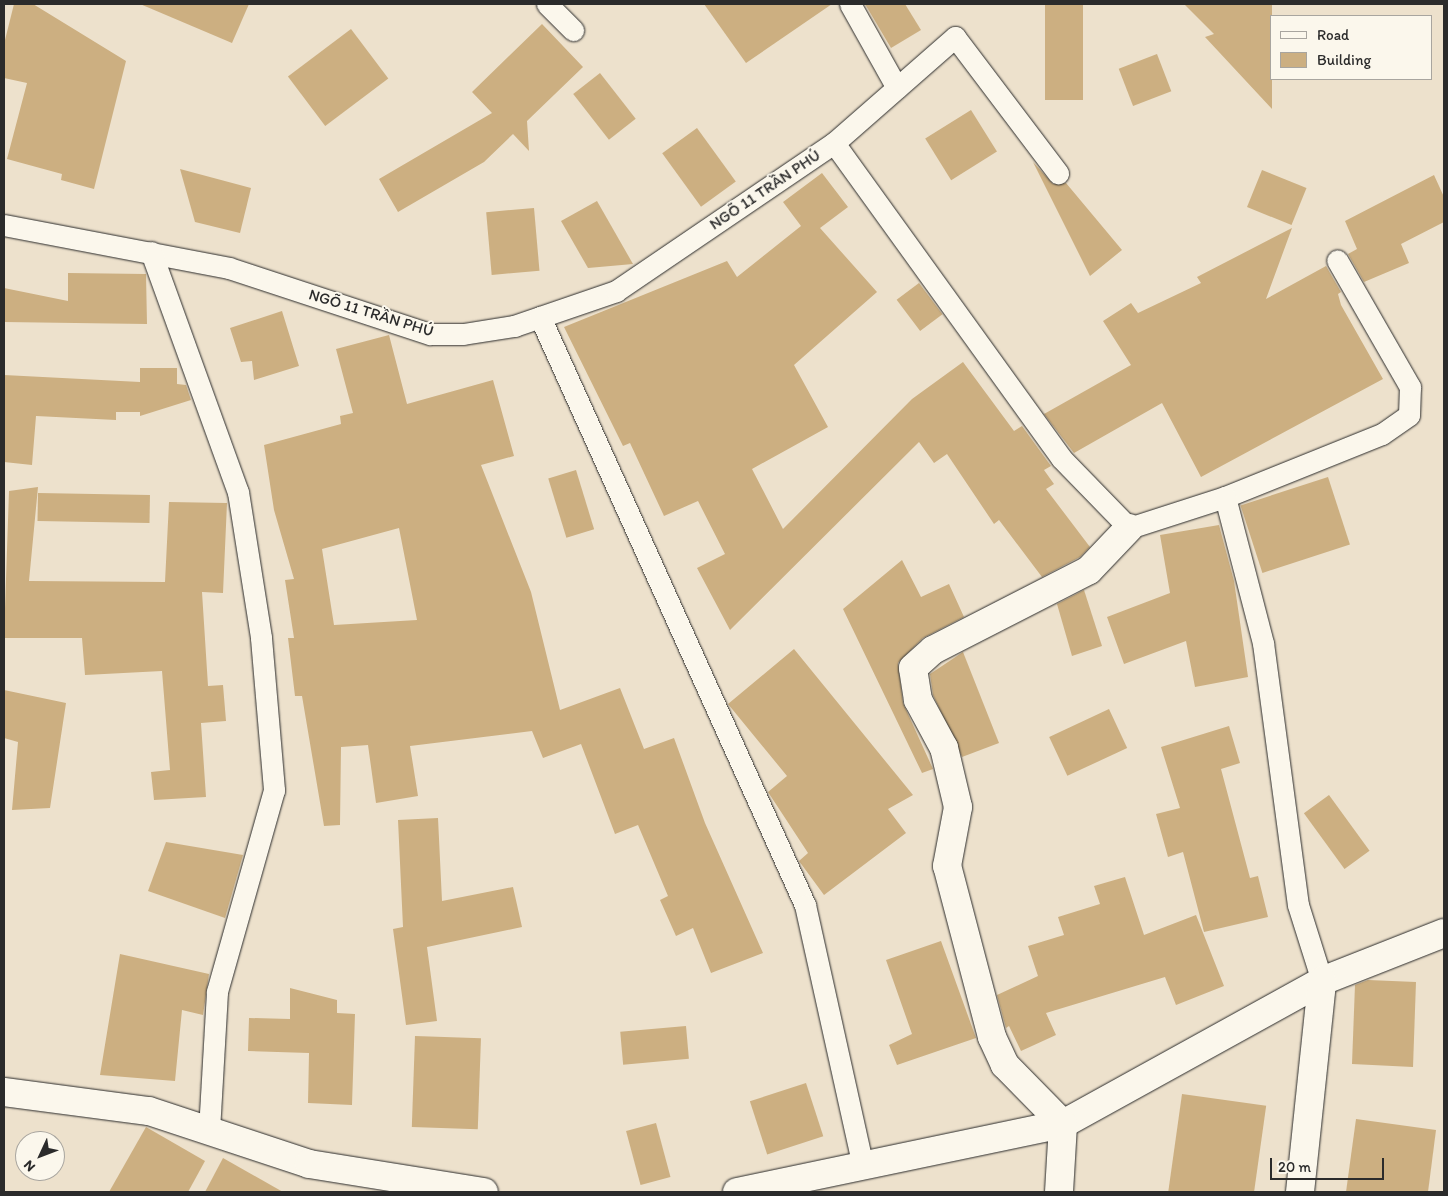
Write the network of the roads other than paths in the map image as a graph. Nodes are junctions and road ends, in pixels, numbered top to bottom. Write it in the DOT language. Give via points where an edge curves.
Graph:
graph roads {
  1 [pos="547,4"];
  2 [pos="850,4"];
  3 [pos="573,30"];
  4 [pos="897,88"];
  5 [pos="834,143"];
  6 [pos="1058,173"];
  7 [pos="4,225"];
  8 [pos="151,252"];
  9 [pos="1337,260"];
  10 [pos="540,318"];
  11 [pos="1226,497"];
  12 [pos="1129,528"];
  13 [pos="1444,933"];
  14 [pos="1322,981"];
  15 [pos="4,1092"];
  16 [pos="1063,1124"];
  17 [pos="209,1131"];
  18 [pos="862,1163"];
  19 [pos="484,1192"];
  20 [pos="737,1192"];
  21 [pos="1059,1192"];
  22 [pos="1300,1192"];
  1 -- 3 [label="lane"];
  2 -- 4 [label="lane"];
  4 -- 5 [label="lane, NGÕ 11 TRẦN PHÚ"];
  4 -- 6 [label="lane, NGÕ 11 TRẦN PHÚ" via="955,37"];
  5 -- 10 [label="lane, NGÕ 11 TRẦN PHÚ" via="616,291"];
  5 -- 12 [label="lane" via="1061,458"];
  7 -- 8 [label="lane, NGÕ 11 TRẦN PHÚ"];
  8 -- 10 [label="lane, NGÕ 11 TRẦN PHÚ" via="229,268 430,334 463,334"];
  8 -- 17 [label="lane" via="238,492 261,638 274,790 217,992"];
  9 -- 11 [label="lane" via="1410,387 1409,415 1382,434"];
  10 -- 18 [label="lane" via="805,904"];
  11 -- 12 [label="lane"];
  11 -- 14 [label="lane" via="1263,643 1298,905"];
  12 -- 16 [label="street" via="1089,570 933,650 913,668 918,700 944,748 958,807 947,866 992,1037 1005,1065"];
  13 -- 14 [label="street"];
  14 -- 16 [label="street"];
  14 -- 22 [label="street"];
  15 -- 17 [label="street" via="149,1112"];
  16 -- 18 [label="street"];
  16 -- 21 [label="street"];
  17 -- 19 [label="street" via="309,1164"];
  18 -- 20 [label="street"];
}
